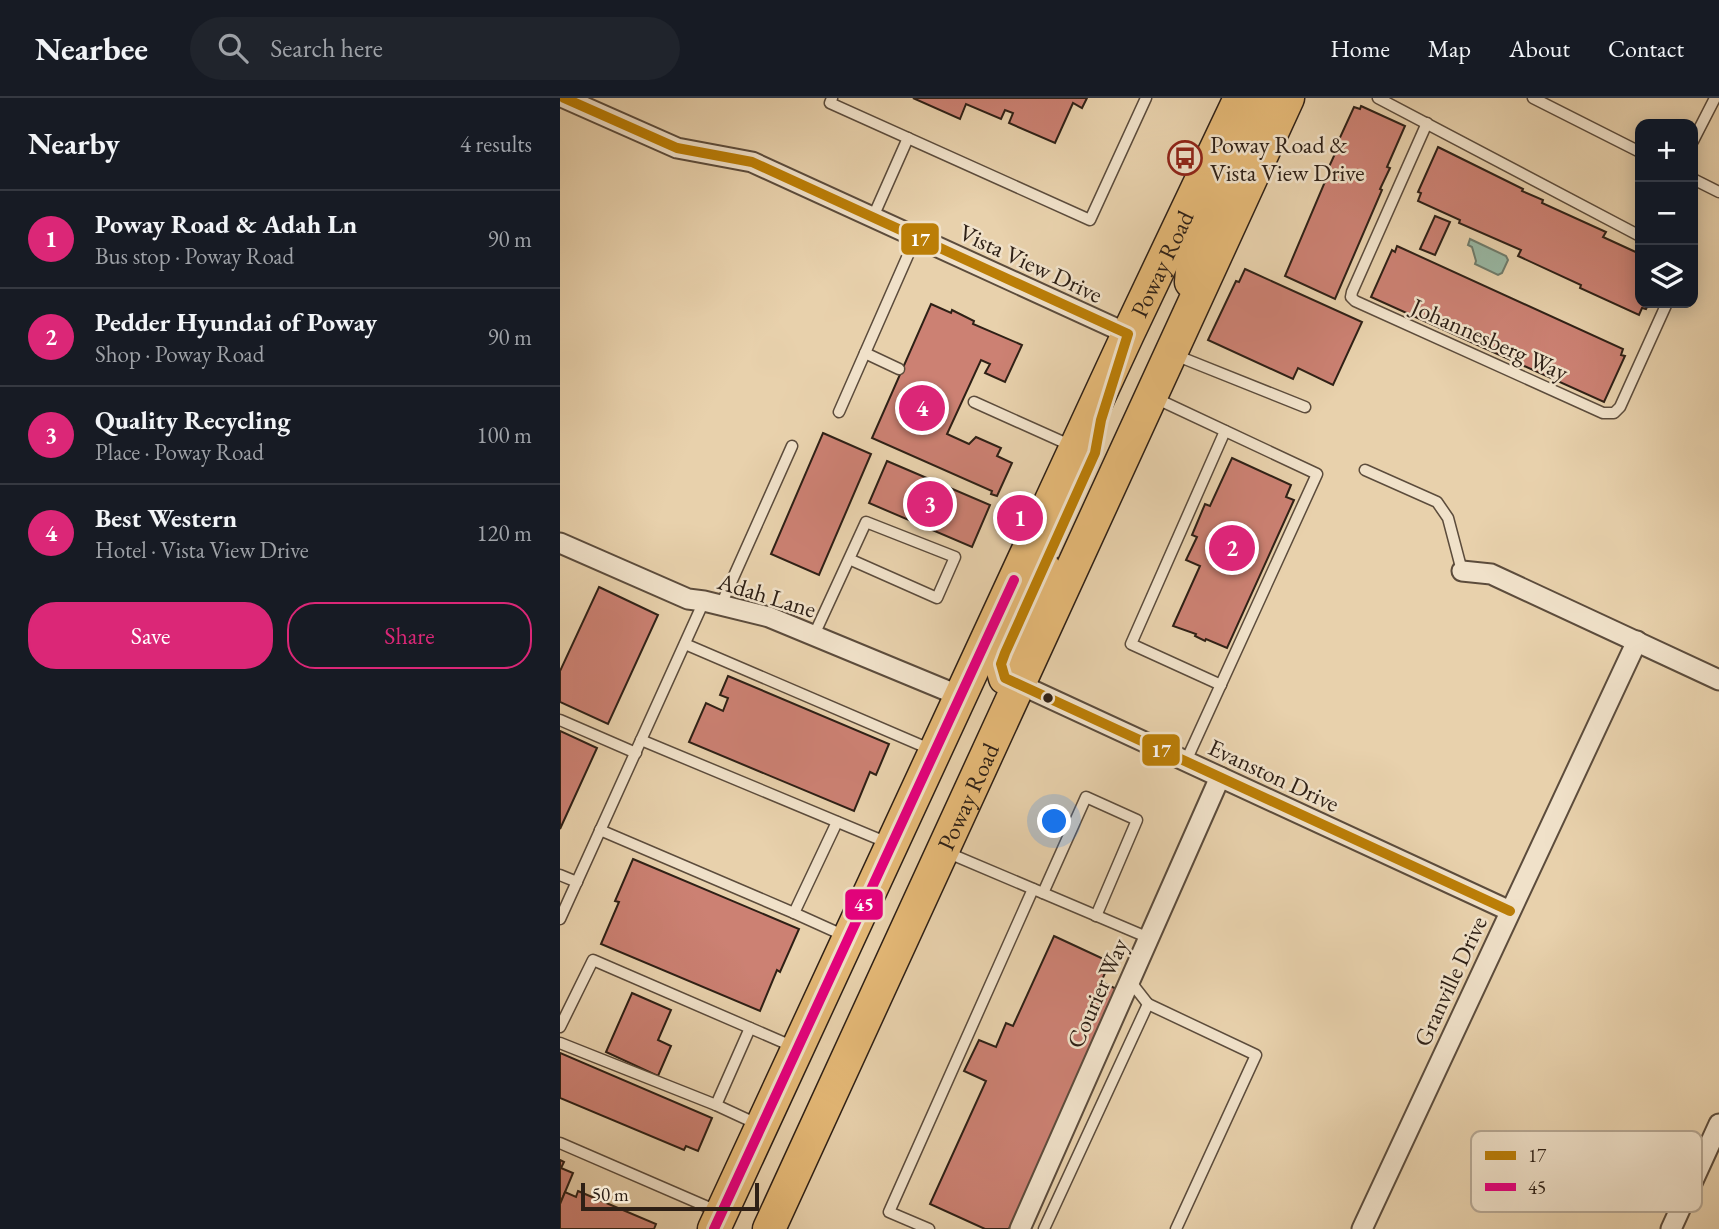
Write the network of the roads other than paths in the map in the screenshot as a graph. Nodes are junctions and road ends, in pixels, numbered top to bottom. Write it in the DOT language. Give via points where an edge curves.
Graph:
graph roads {
  1 [pos="564,98"];
  2 [pos="832,98"];
  3 [pos="1146,98"];
  4 [pos="1240,98"];
  5 [pos="1264,98"];
  6 [pos="1289,98"];
  7 [pos="1378,98"];
  8 [pos="1533,98"];
  9 [pos="1715,98"];
  10 [pos="1427,123"];
  11 [pos="1698,131"];
  12 [pos="908,138"];
  13 [pos="1635,149"];
  14 [pos="1698,182"];
  15 [pos="1719,192"];
  16 [pos="873,217"];
  17 [pos="1635,233"];
  18 [pos="916,237"];
  19 [pos="1192,308"];
  20 [pos="1665,308"];
  21 [pos="1128,334"];
  22 [pos="865,353"];
  23 [pos="1171,354"];
  24 [pos="899,369"];
  25 [pos="1151,397"];
  26 [pos="974,402"];
  27 [pos="1304,407"];
  28 [pos="839,412"];
  29 [pos="1226,431"];
  30 [pos="792,446"];
  31 [pos="1075,447"];
  32 [pos="1365,470"];
  33 [pos="560,543"];
  34 [pos="849,559"];
  35 [pos="1462,571"];
  36 [pos="713,603"];
  37 [pos="814,635"];
  38 [pos="1637,641"];
  39 [pos="685,644"];
  40 [pos="1719,680"];
  41 [pos="1019,684"];
  42 [pos="1221,685"];
  43 [pos="960,696"];
  44 [pos="560,720"];
  45 [pos="641,740"];
  46 [pos="935,751"];
  47 [pos="635,753"];
  48 [pos="1186,761"];
  49 [pos="1220,777"];
  50 [pos="837,822"];
  51 [pos="600,830"];
  52 [pos="892,844"];
  53 [pos="942,850"];
  54 [pos="560,875"];
  55 [pos="576,882"];
  56 [pos="1033,889"];
  57 [pos="1043,893"];
  58 [pos="1510,911"];
  59 [pos="793,913"];
  60 [pos="1096,916"];
  61 [pos="560,919"];
  62 [pos="849,938"];
  63 [pos="1149,938"];
  64 [pos="1130,981"];
  65 [pos="1148,1004"];
  66 [pos="867,1012"];
  67 [pos="560,1027"];
  68 [pos="750,1028"];
  69 [pos="801,1040"];
  70 [pos="560,1043"];
  71 [pos="716,1105"];
  72 [pos="1719,1124"];
  73 [pos="761,1126"];
  74 [pos="560,1143"];
  75 [pos="1702,1161"];
  76 [pos="1679,1212"];
  77 [pos="724,1224"];
  78 [pos="769,1229"];
  79 [pos="929,1229"];
  80 [pos="1020,1229"];
  81 [pos="1044,1229"];
  82 [pos="1176,1229"];
  83 [pos="1362,1229"];
  84 [pos="1671,1229"];
  1 -- 16 [label="street, Vista View Drive" via="677,148 752,162"];
  2 -- 12 [label="lane" via="830,103"];
  3 -- 12 [label="lane" via="1090,220"];
  4 -- 21 [label="main road, Poway Road"];
  5 -- 19 [label="main road" via="1198,241 1192,267"];
  6 -- 19 [label="main road, Poway Road"];
  7 -- 10 [label="lane"];
  8 -- 13 [label="lane"];
  9 -- 11 [label="lane"];
  10 -- 17 [label="lane"];
  10 -- 20 [label="lane, Johannesberg Way" via="1351,298 1603,413 1614,414"];
  12 -- 16 [label="lane"];
  14 -- 15 [label="lane"];
  16 -- 18 [label="street, Vista View Drive"];
  18 -- 21 [label="street, Vista View Drive"];
  18 -- 22 [label="lane"];
  19 -- 23 [label="main road, Poway Road"];
  21 -- 31 [label="main road, Poway Road"];
  21 -- 41 [label="main road" via="1095,453 1001,664 1006,678"];
  22 -- 24 [label="lane"];
  22 -- 28 [label="lane"];
  23 -- 25 [label="main road, Poway Road"];
  23 -- 27 [label="lane"];
  25 -- 29 [label="lane"];
  25 -- 41 [label="main road, Poway Road"];
  26 -- 31 [label="lane"];
  29 -- 42 [label="lane" via="1131,644"];
  29 -- 42 [label="lane" via="1317,474"];
  30 -- 36 [label="lane"];
  31 -- 43 [label="main road, Poway Road"];
  32 -- 35 [label="lane" via="1437,502 1448,518"];
  33 -- 36 [label="street, Adah Lane" via="688,599"];
  34 -- 34 [label="lane" via="866,522 955,557 937,598"];
  34 -- 37 [label="lane"];
  35 -- 38 [label="street" via="1491,574"];
  36 -- 37 [label="street, Adah Lane" via="769,617"];
  36 -- 39 [label="lane"];
  37 -- 43 [label="street, Adah Lane"];
  38 -- 40 [label="street"];
  38 -- 58 [label="street, Granville Drive"];
  39 -- 45 [label="lane"];
  39 -- 46 [label="lane"];
  41 -- 48 [label="street, Evanston Drive"];
  41 -- 53 [label="main road, Poway Road"];
  42 -- 48 [label="lane"];
  43 -- 46 [label="main road, Poway Road"];
  43 -- 66 [label="main road" via="978,707 980,716 879,940"];
  44 -- 47 [label="lane"];
  45 -- 47 [label="lane"];
  45 -- 50 [label="lane"];
  46 -- 52 [label="main road, Poway Road"];
  47 -- 51 [label="lane"];
  48 -- 49 [label="street, Evanston Drive"];
  49 -- 58 [label="street, Evanston Drive"];
  49 -- 63 [label="street, Courier Way"];
  50 -- 52 [label="lane"];
  50 -- 59 [label="lane"];
  51 -- 55 [label="lane"];
  51 -- 59 [label="lane"];
  52 -- 62 [label="main road, Poway Road"];
  53 -- 56 [label="lane"];
  53 -- 66 [label="main road, Poway Road"];
  54 -- 55 [label="lane"];
  55 -- 61 [label="lane"];
  56 -- 57 [label="lane"];
  56 -- 79 [label="lane" via="889,1212"];
  57 -- 60 [label="lane"];
  57 -- 60 [label="lane" via="1086,797 1137,820"];
  58 -- 83 [label="street, Granville Drive"];
  59 -- 62 [label="lane"];
  60 -- 63 [label="lane"];
  62 -- 69 [label="main road, Poway Road"];
  63 -- 64 [label="street, Courier Way"];
  64 -- 65 [label="lane"];
  64 -- 80 [label="street, Courier Way"];
  65 -- 81 [label="lane"];
  65 -- 82 [label="lane" via="1256,1055"];
  66 -- 78 [label="main road, Poway Road"];
  67 -- 68 [label="lane" via="593,960"];
  68 -- 69 [label="lane"];
  68 -- 71 [label="lane"];
  69 -- 73 [label="main road, Poway Road"];
  69 -- 77 [label="main road" via="795,1102"];
  70 -- 71 [label="lane"];
  71 -- 73 [label="lane"];
  72 -- 75 [label="street"];
  73 -- 77 [label="main road, Poway Road"];
  74 -- 77 [label="lane"];
  76 -- 84 [label="street"];
}
